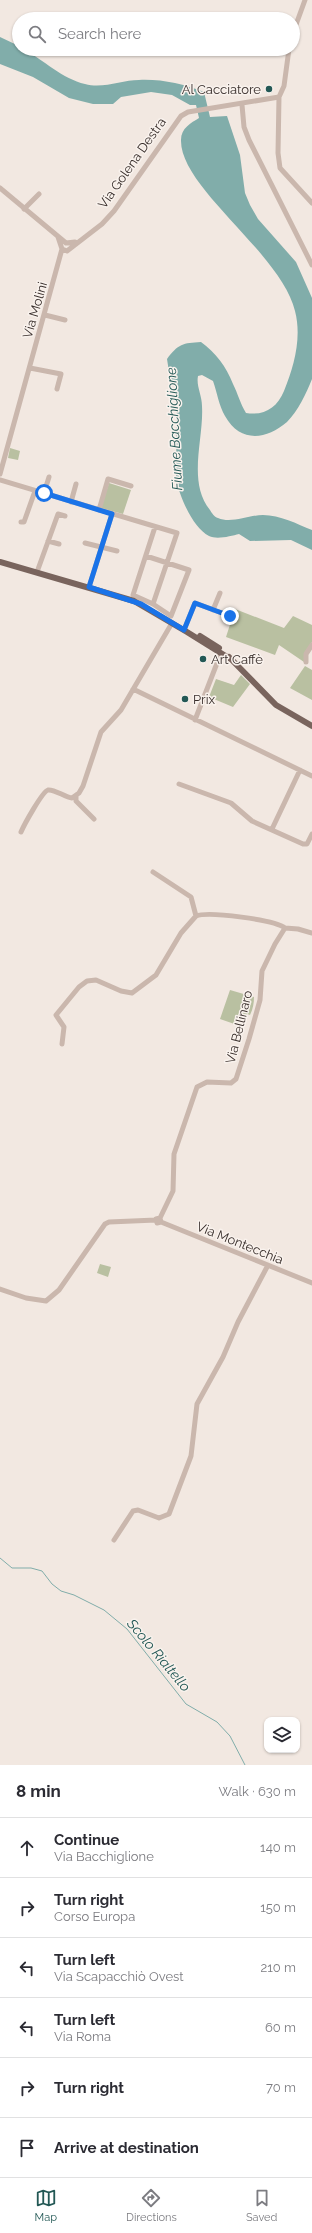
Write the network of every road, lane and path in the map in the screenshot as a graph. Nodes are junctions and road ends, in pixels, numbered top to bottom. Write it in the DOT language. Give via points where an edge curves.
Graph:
graph roads {
  1 [pos="304,0"];
  2 [pos="300,12"];
  3 [pos="288,56"];
  4 [pos="279,97"];
  5 [pos="242,105"];
  6 [pos="0,188"];
  7 [pos="39,194"];
  8 [pos="312,203"];
  9 [pos="24,209"];
  10 [pos="66,247"];
  11 [pos="312,265"];
  12 [pos="45,314"];
  13 [pos="65,320"];
  14 [pos="30,368"];
  15 [pos="58,388"];
  16 [pos="0,474"];
  17 [pos="49,478"];
  18 [pos="0,480"];
  19 [pos="76,484"];
  20 [pos="131,486"];
  21 [pos="35,490"];
  22 [pos="44,493"];
  23 [pos="71,502"];
  24 [pos="98,510"];
  25 [pos="112,514"];
  26 [pos="65,516"];
  27 [pos="21,522"];
  28 [pos="155,527"];
  29 [pos="48,541"];
  30 [pos="85,543"];
  31 [pos="59,544"];
  32 [pos="101,547"];
  33 [pos="116,551"];
  34 [pos="146,556"];
  35 [pos="0,562"];
  36 [pos="168,562"];
  37 [pos="37,572"];
  38 [pos="89,587"];
  39 [pos="220,593"];
  40 [pos="142,602"];
  41 [pos="153,604"];
  42 [pos="214,610"];
  43 [pos="162,613"];
  44 [pos="230,616"];
  45 [pos="175,625"];
  46 [pos="186,631"];
  47 [pos="312,645"];
  48 [pos="222,654"];
  49 [pos="232,660"];
  50 [pos="306,662"];
  51 [pos="133,689"];
  52 [pos="195,720"];
  53 [pos="312,726"];
  54 [pos="300,770"];
  55 [pos="312,776"];
  56 [pos="179,784"];
  57 [pos="76,797"];
  58 [pos="94,819"];
  59 [pos="272,829"];
  60 [pos="21,832"];
  61 [pos="312,834"];
  62 [pos="310,843"];
  63 [pos="153,872"];
  64 [pos="196,916"];
  65 [pos="285,928"];
  66 [pos="312,933"];
  67 [pos="62,1044"];
  68 [pos="159,1220"];
  69 [pos="267,1267"];
  70 [pos="312,1283"];
  71 [pos="0,1289"];
  72 [pos="114,1540"];
  1 -- 2 [label="street"];
  3 -- 4 [label="street" via="283,92"];
  4 -- 8 [label="street" via="280,168"];
  4 -- 10 [label="street, Via Golena Destra" via="194,111 180,116 114,211 102,224"];
  5 -- 11 [label="street" via="244,127"];
  6 -- 9 [label="street"];
  7 -- 9 [label="street"];
  9 -- 10 [label="street" via="58,237"];
  10 -- 12 [label="street, Via Molini"];
  12 -- 13 [label="street"];
  12 -- 14 [label="street, Via Molini"];
  14 -- 15 [label="street" via="62,374"];
  14 -- 16 [label="street, Via Molini"];
  17 -- 22 [label="street"];
  18 -- 21 [label="street"];
  19 -- 23 [label="street"];
  20 -- 24 [label="street" via="108,479"];
  21 -- 22 [label="street"];
  21 -- 27 [label="street" via="24,522"];
  22 -- 23 [label="street"];
  23 -- 24 [label="street"];
  24 -- 25 [label="street"];
  25 -- 28 [label="street"];
  25 -- 32 [label="street"];
  26 -- 29 [label="street" via="58,514"];
  28 -- 34 [label="street"];
  28 -- 36 [label="street" via="177,533"];
  29 -- 31 [label="street"];
  29 -- 37 [label="street"];
  30 -- 32 [label="street"];
  32 -- 33 [label="street"];
  32 -- 38 [label="street"];
  34 -- 36 [label="street"];
  34 -- 40 [label="street" via="133,595"];
  35 -- 37 [label="main road"];
  36 -- 41 [label="street"];
  36 -- 43 [label="street" via="189,570 173,615"];
  37 -- 38 [label="main road"];
  38 -- 40 [label="main road"];
  39 -- 42 [label="street"];
  40 -- 41 [label="street"];
  40 -- 43 [label="main road"];
  41 -- 43 [label="street"];
  42 -- 44 [label="street"];
  42 -- 46 [label="street" via="195,603"];
  43 -- 45 [label="main road"];
  45 -- 46 [label="main road"];
  45 -- 51 [label="street"];
  46 -- 48 [label="main road"];
  46 -- 49 [label="main road" via="211,642"];
  47 -- 50 [label="street" via="306,654"];
  48 -- 49 [label="main road"];
  48 -- 52 [label="street"];
  49 -- 53 [label="main road" via="276,705"];
  51 -- 52 [label="street"];
  51 -- 57 [label="street" via="119,713 101,732 83,786"];
  52 -- 54 [label="street"];
  54 -- 55 [label="street"];
  54 -- 59 [label="street"];
  56 -- 59 [label="street" via="231,803 252,821"];
  57 -- 58 [label="street" via="76,801"];
  57 -- 60 [label="street" via="72,798 50,790 45,792"];
  59 -- 62 [label="street" via="303,844"];
  61 -- 62 [label="street"];
  63 -- 64 [label="street" via="191,897"];
  64 -- 65 [label="street" via="210,914 246,918"];
  64 -- 67 [label="street" via="181,933 156,975 132,993 120,991 96,980 83,983 56,1015 64,1027"];
  65 -- 66 [label="street"];
  65 -- 68 [label="street, Via Bellinaro" via="262,971 260,1000 238,1076 231,1083 207,1082 195,1091 174,1154 173,1191"];
  68 -- 69 [label="street, Via Montecchia"];
  68 -- 71 [label="street" via="105,1224 59,1290 46,1301 26,1298"];
  69 -- 70 [label="street, Via Montecchia"];
  69 -- 72 [label="street" via="223,1357 196,1404 191,1456 169,1514 159,1518 133,1510"];
}
